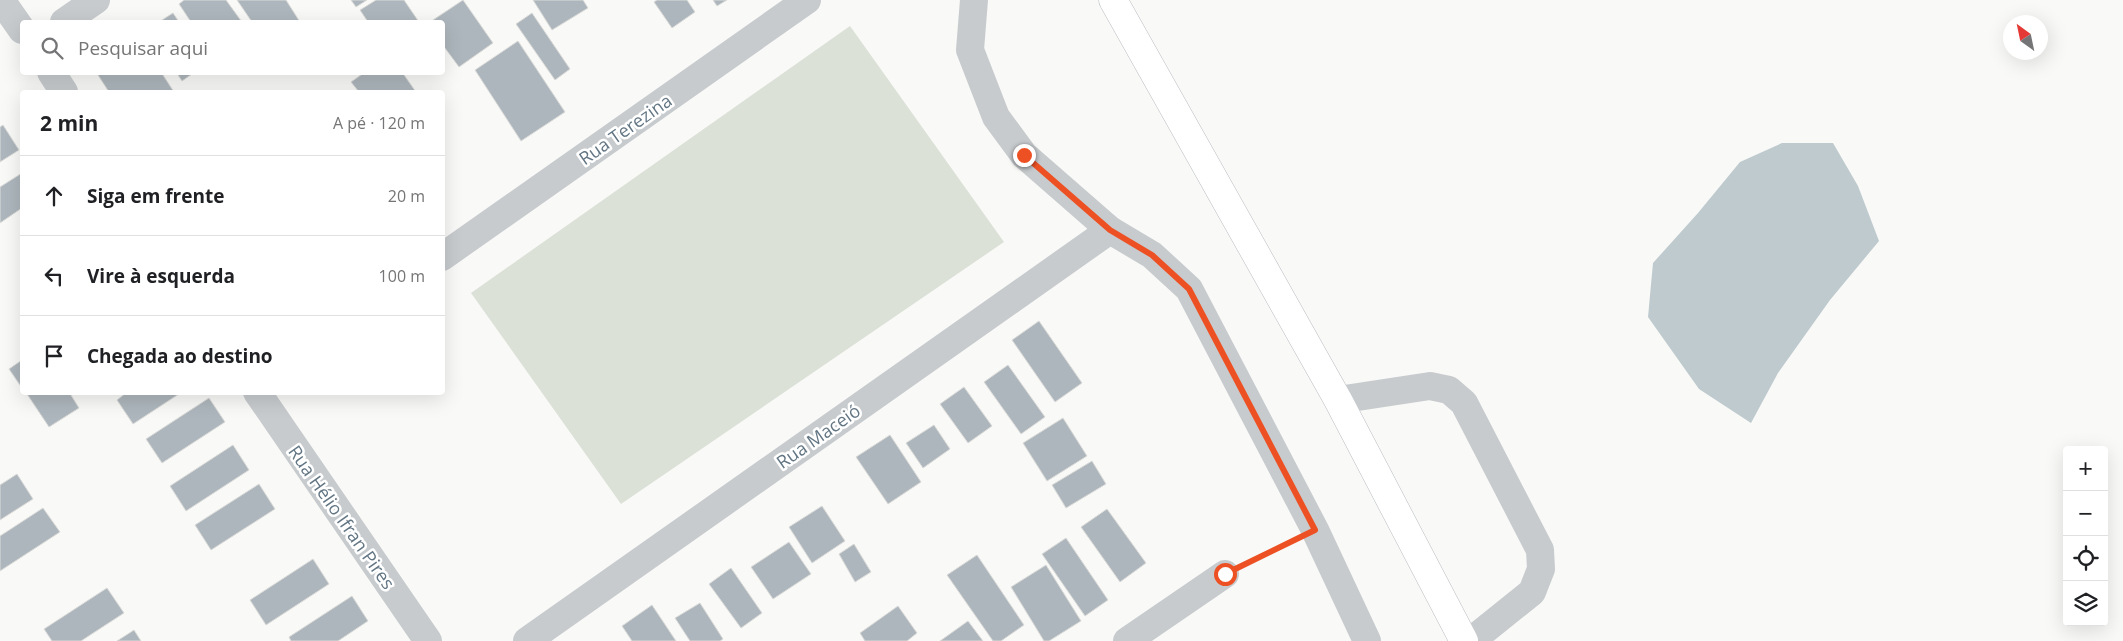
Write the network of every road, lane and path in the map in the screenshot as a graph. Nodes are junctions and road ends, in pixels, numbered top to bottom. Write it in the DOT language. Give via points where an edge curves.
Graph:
graph roads {
  1 [pos="0,0"];
  2 [pos="96,0"];
  3 [pos="806,0"];
  4 [pos="974,0"];
  5 [pos="1113,0"];
  6 [pos="67,20"];
  7 [pos="20,27"];
  8 [pos="53,75"];
  9 [pos="63,90"];
  10 [pos="1110,230"];
  11 [pos="445,255"];
  12 [pos="258,395"];
  13 [pos="1338,400"];
  14 [pos="1315,530"];
  15 [pos="1225,574"];
  16 [pos="428,641"];
  17 [pos="527,641"];
  18 [pos="1127,641"];
  19 [pos="1367,641"];
  20 [pos="1464,641"];
  21 [pos="1471,641"];
  1 -- 7 [label="street"];
  2 -- 6 [label="street"];
  3 -- 11 [label="street, Rua Terezina"];
  4 -- 10 [label="street" via="970,50 996,117 1024,155"];
  5 -- 13 [label="main road"];
  8 -- 9 [label="street"];
  10 -- 14 [label="street" via="1152,255 1189,289"];
  10 -- 17 [label="street, Rua Maceió"];
  12 -- 16 [label="street, Rua Hélio Ifran Pires"];
  13 -- 20 [label="main road"];
  13 -- 21 [label="street" via="1430,386 1449,390 1464,403 1540,550 1542,569 1532,592"];
  14 -- 15 [label="path"];
  14 -- 19 [label="street"];
  15 -- 18 [label="street"];
}
